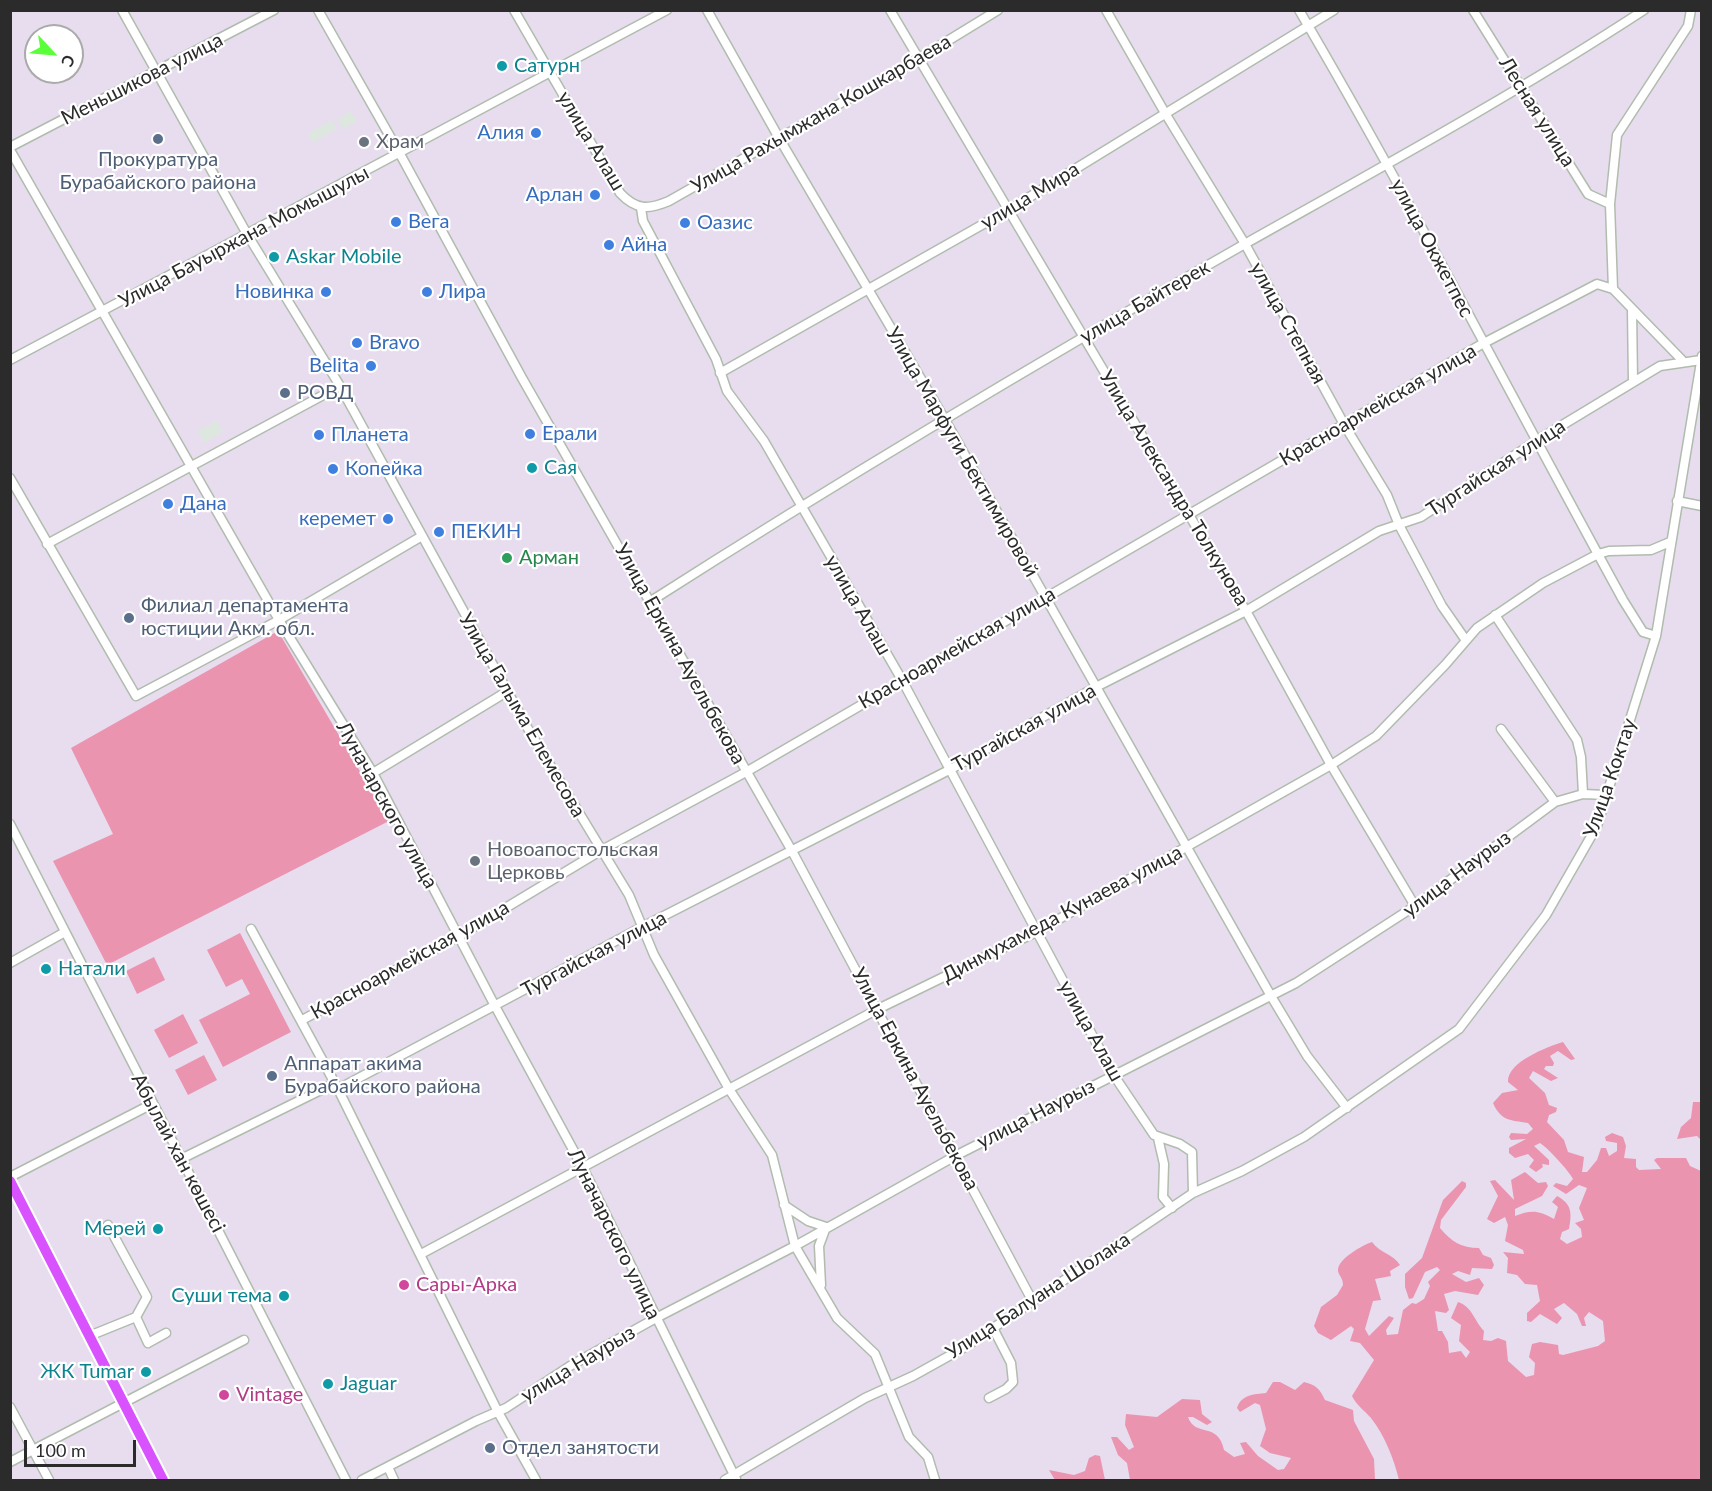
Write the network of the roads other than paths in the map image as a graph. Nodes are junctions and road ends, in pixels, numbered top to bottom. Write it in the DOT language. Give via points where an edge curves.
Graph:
graph roads {
  1 [pos="122,10"];
  2 [pos="274,10"];
  3 [pos="318,10"];
  4 [pos="514,10"];
  5 [pos="667,10"];
  6 [pos="707,10"];
  7 [pos="890,10"];
  8 [pos="998,10"];
  9 [pos="1106,10"];
  10 [pos="1299,10"];
  11 [pos="1334,10"];
  12 [pos="1473,10"];
  13 [pos="1644,10"];
  14 [pos="1691,10"];
  15 [pos="1309,27"];
  16 [pos="918,59"];
  17 [pos="155,72"];
  18 [pos="550,74"];
  19 [pos="1522,86"];
  20 [pos="1165,113"];
  21 [pos="778,138"];
  22 [pos="10,149"];
  23 [pos="400,154"];
  24 [pos="1389,165"];
  25 [pos="1610,204"];
  26 [pos="641,208"];
  27 [pos="1010,210"];
  28 [pos="247,234"];
  29 [pos="1245,244"];
  30 [pos="868,289"];
  31 [pos="1613,289"];
  32 [pos="1632,309"];
  33 [pos="103,312"];
  34 [pos="1084,337"];
  35 [pos="1482,344"];
  36 [pos="1701,358"];
  37 [pos="716,359"];
  38 [pos="10,360"];
  39 [pos="1682,360"];
  40 [pos="732,366"];
  41 [pos="720,373"];
  42 [pos="1633,382"];
  43 [pos="339,386"];
  44 [pos="944,418"];
  45 [pos="1345,426"];
  46 [pos="1536,441"];
  47 [pos="191,466"];
  48 [pos="10,478"];
  49 [pos="1677,501"];
  50 [pos="800,505"];
  51 [pos="1701,506"];
  52 [pos="1188,514"];
  53 [pos="1399,525"];
  54 [pos="422,536"];
  55 [pos="1670,542"];
  56 [pos="47,544"];
  57 [pos="1598,554"];
  58 [pos="1044,597"];
  59 [pos="651,601"];
  60 [pos="1246,611"];
  61 [pos="1495,615"];
  62 [pos="279,620"];
  63 [pos="1656,636"];
  64 [pos="1465,639"];
  65 [pos="902,680"];
  66 [pos="1096,687"];
  67 [pos="508,691"];
  68 [pos="1501,729"];
  69 [pos="1331,765"];
  70 [pos="951,769"];
  71 [pos="373,772"];
  72 [pos="746,772"];
  73 [pos="1583,794"];
  74 [pos="1606,795"];
  75 [pos="1555,802"];
  76 [pos="10,824"];
  77 [pos="1189,847"];
  78 [pos="600,851"];
  79 [pos="792,851"];
  80 [pos="1415,906"];
  81 [pos="642,927"];
  82 [pos="251,929"];
  83 [pos="65,932"];
  84 [pos="1036,932"];
  85 [pos="459,936"];
  86 [pos="10,963"];
  87 [pos="1271,996"];
  88 [pos="495,1006"];
  89 [pos="878,1009"];
  90 [pos="302,1020"];
  91 [pos="1113,1074"];
  92 [pos="337,1086"];
  93 [pos="729,1089"];
  94 [pos="152,1104"];
  95 [pos="1347,1107"];
  96 [pos="1158,1138"];
  97 [pos="957,1155"];
  98 [pos="182,1159"];
  99 [pos="583,1168"];
  100 [pos="10,1179"];
  101 [pos="1193,1193"];
  102 [pos="784,1205"];
  103 [pos="1172,1208"];
  104 [pos="108,1224"];
  105 [pos="826,1227"];
  106 [pos="795,1246"];
  107 [pos="421,1254"];
  108 [pos="823,1295"];
  109 [pos="1034,1302"];
  110 [pos="136,1317"];
  111 [pos="656,1318"];
  112 [pos="993,1328"];
  113 [pos="166,1333"];
  114 [pos="89,1336"];
  115 [pos="244,1340"];
  116 [pos="887,1389"];
  117 [pos="989,1398"];
  118 [pos="123,1404"];
  119 [pos="10,1407"];
  120 [pos="498,1412"];
  121 [pos="32,1450"];
  122 [pos="10,1462"];
  123 [pos="388,1467"];
  124 [pos="735,1478"];
  125 [pos="49,1480"];
  126 [pos="163,1480"];
  127 [pos="346,1480"];
  128 [pos="362,1480"];
  129 [pos="394,1480"];
  130 [pos="536,1480"];
  131 [pos="725,1480"];
  132 [pos="935,1480"];
  1 -- 17 [label="street, Улица Галыма Елемесова"];
  2 -- 17 [label="street, Меньшикова улица"];
  3 -- 23 [label="street, Улица Еркина Ауельбекова"];
  4 -- 18 [label="street, улица Алаш"];
  5 -- 18 [label="street, Улица Бауыржана Момышулы"];
  6 -- 21 [label="street, Улица Марфуги Бектимировой"];
  7 -- 16 [label="street, Улица Александра Толкунова"];
  8 -- 16 [label="street, Улица Рахымжана Кошкарбаева"];
  9 -- 20 [label="street, улица Степная"];
  10 -- 15 [label="street, улица Окжетпес"];
  11 -- 15 [label="street, улица Мира"];
  12 -- 19 [label="street, Лесная улица"];
  13 -- 19 [label="street, улица Байтерек"];
  14 -- 25 [label="street" via="1688,26 1617,135"];
  15 -- 20 [label="street, улица Мира"];
  15 -- 24 [label="street, улица Окжетпес"];
  16 -- 21 [label="street, Улица Рахымжана Кошкарбаева"];
  16 -- 27 [label="street, Улица Александра Толкунова"];
  17 -- 22 [label="street, Меньшикова улица"];
  17 -- 28 [label="street, Улица Галыма Елемесова"];
  18 -- 23 [label="street, Улица Бауыржана Момышулы"];
  18 -- 26 [label="street, улица Алаш" via="620,193"];
  19 -- 24 [label="street, улица Байтерек"];
  19 -- 25 [label="street, Лесная улица" via="1588,194"];
  20 -- 27 [label="street, улица Мира"];
  20 -- 29 [label="street, улица Степная"];
  21 -- 26 [label="street, Улица Рахымжана Кошкарбаева" via="669,201"];
  21 -- 30 [label="street, Улица Марфуги Бектимировой"];
  22 -- 33 [label="street, Луначарского улица"];
  23 -- 28 [label="street, Улица Бауыржана Момышулы"];
  23 -- 59 [label="street, Улица Еркина Ауельбекова" via="522,378"];
  24 -- 29 [label="street, улица Байтерек"];
  24 -- 35 [label="street, улица Окжетпес"];
  25 -- 31 [label="street"];
  26 -- 37 [label="street, улица Алаш" via="643,221"];
  27 -- 30 [label="street, улица Мира"];
  27 -- 34 [label="street, Улица Александра Толкунова"];
  28 -- 33 [label="street, Улица Бауыржана Момышулы"];
  28 -- 43 [label="street, Улица Галыма Елемесова"];
  29 -- 34 [label="street, улица Байтерек"];
  29 -- 45 [label="street, улица Степная"];
  30 -- 40 [label="street, улица Мира"];
  30 -- 44 [label="street, Улица Марфуги Бектимировой"];
  31 -- 32 [label="street"];
  31 -- 35 [label="street, Красноармейская улица" via="1596,284"];
  32 -- 39 [label="street"];
  32 -- 42 [label="street"];
  33 -- 38 [label="street, Улица Бауыржана Момышулы"];
  33 -- 47 [label="street, Луначарского улица"];
  34 -- 44 [label="street, улица Байтерек"];
  34 -- 52 [label="street, Улица Александра Толкунова"];
  35 -- 45 [label="street, Красноармейская улица"];
  35 -- 46 [label="street, улица Окжетпес"];
  36 -- 39 [label="street, Тургайская улица"];
  36 -- 49 [label="street, Улица Коктау"];
  37 -- 40 [label="street"];
  37 -- 41 [label="street, улица Алаш"];
  39 -- 42 [label="street, Тургайская улица" via="1660,366"];
  40 -- 41 [label="street, улица Мира"];
  41 -- 50 [label="street, улица Алаш" via="736,406 764,441"];
  42 -- 46 [label="street, Тургайская улица"];
  43 -- 47 [label="street"];
  43 -- 54 [label="street, Улица Галыма Елемесова"];
  44 -- 50 [label="street, улица Байтерек"];
  44 -- 58 [label="street, Улица Марфуги Бектимировой"];
  45 -- 52 [label="street, Красноармейская улица"];
  45 -- 53 [label="street, улица Степная" via="1387,495"];
  46 -- 53 [label="street, Тургайская улица" via="1443,505"];
  46 -- 57 [label="street, улица Окжетпес"];
  47 -- 56 [label="street"];
  47 -- 62 [label="street, Луначарского улица"];
  48 -- 56 [label="street"];
  49 -- 51 [label="street"];
  49 -- 55 [label="street, Улица Коктау"];
  50 -- 59 [label="street, улица Байтерек"];
  50 -- 65 [label="street, улица Алаш"];
  52 -- 58 [label="street, Красноармейская улица"];
  52 -- 60 [label="street, Улица Александра Толкунова"];
  53 -- 60 [label="street, Тургайская улица" via="1379,531"];
  53 -- 64 [label="street, улица Степная"];
  54 -- 62 [label="street"];
  54 -- 67 [label="street, Улица Галыма Елемесова"];
  55 -- 57 [label="street, Динмухамеда Кунаева улица" via="1651,550"];
  55 -- 63 [label="street, Улица Коктау"];
  56 -- 62 [label="street" via="136,696"];
  57 -- 61 [label="street, Динмухамеда Кунаева улица"];
  57 -- 63 [label="street, улица Окжетпес" via="1637,624 1643,632"];
  58 -- 65 [label="street, Красноармейская улица"];
  58 -- 66 [label="street, Улица Марфуги Бектимировой"];
  59 -- 72 [label="street, Улица Еркина Ауельбекова"];
  60 -- 66 [label="street, Тургайская улица"];
  60 -- 69 [label="street, Улица Александра Толкунова"];
  61 -- 64 [label="street, Динмухамеда Кунаева улица"];
  61 -- 73 [label="street" via="1577,740"];
  62 -- 71 [label="street, Луначарского улица"];
  63 -- 74 [label="street, Улица Коктау"];
  64 -- 69 [label="street, Динмухамеда Кунаева улица" via="1376,736"];
  65 -- 70 [label="street, улица Алаш"];
  65 -- 72 [label="street, Красноармейская улица"];
  66 -- 70 [label="street, Тургайская улица"];
  66 -- 77 [label="street, Улица Марфуги Бектимировой"];
  67 -- 71 [label="street"];
  67 -- 78 [label="street, Улица Галыма Елемесова"];
  68 -- 75 [label="street"];
  69 -- 77 [label="street, Динмухамеда Кунаева улица"];
  69 -- 80 [label="street, Улица Александра Толкунова"];
  70 -- 79 [label="street, Тургайская улица"];
  70 -- 84 [label="street, улица Алаш"];
  71 -- 85 [label="street, Луначарского улица"];
  72 -- 78 [label="street, Красноармейская улица"];
  72 -- 79 [label="street, Улица Еркина Ауельбекова"];
  73 -- 74 [label="street, улица Наурыз"];
  73 -- 75 [label="street, улица Наурыз"];
  74 -- 95 [label="street, Улица Коктау" via="1586,849 1546,915 1477,1007 1451,1036"];
  75 -- 80 [label="street, улица Наурыз"];
  76 -- 83 [label="street, Абылай хан көшесі"];
  77 -- 84 [label="street, Динмухамеда Кунаева улица"];
  77 -- 87 [label="street, Улица Марфуги Бектимировой"];
  78 -- 81 [label="street, Улица Галыма Елемесова" via="629,895"];
  78 -- 85 [label="street, Красноармейская улица"];
  79 -- 81 [label="street, Тургайская улица"];
  79 -- 89 [label="street, Улица Еркина Ауельбекова"];
  80 -- 87 [label="street, улица Наурыз"];
  81 -- 88 [label="street, Тургайская улица"];
  81 -- 93 [label="street, Улица Галыма Елемесова"];
  82 -- 90 [label="street"];
  83 -- 86 [label="street"];
  83 -- 94 [label="street, Абылай хан көшесі"];
  84 -- 89 [label="street, Динмухамеда Кунаева улица"];
  84 -- 91 [label="street, улица Алаш"];
  85 -- 88 [label="street, Луначарского улица"];
  85 -- 90 [label="street, Красноармейская улица"];
  87 -- 91 [label="street, улица Наурыз"];
  87 -- 95 [label="street, Улица Марфуги Бектимировой" via="1307,1056"];
  88 -- 92 [label="street, Тургайская улица"];
  88 -- 99 [label="street, Луначарского улица"];
  89 -- 93 [label="street, Динмухамеда Кунаева улица"];
  89 -- 97 [label="street, Улица Еркина Ауельбекова"];
  90 -- 92 [label="street"];
  91 -- 96 [label="street, улица Алаш"];
  91 -- 97 [label="street, улица Наурыз"];
  92 -- 98 [label="street, Тургайская улица"];
  92 -- 107 [label="street"];
  93 -- 99 [label="street, Динмухамеда Кунаева улица"];
  93 -- 102 [label="street, Улица Галыма Елемесова" via="772,1155"];
  94 -- 98 [label="street, Абылай хан көшесі"];
  94 -- 100 [label="street"];
  95 -- 101 [label="street, Улица Балуана Шолака" via="1242,1172"];
  96 -- 101 [label="street" via="1192,1152"];
  96 -- 103 [label="street" via="1164,1164 1163,1197"];
  97 -- 105 [label="street, улица Наурыз"];
  97 -- 109 [label="street, Улица Еркина Ауельбекова"];
  98 -- 127 [label="street, Абылай хан көшесі"];
  99 -- 107 [label="street, Динмухамеда Кунаева улица"];
  99 -- 111 [label="street, Луначарского улица"];
  100 -- 114 [label="main road"];
  101 -- 103 [label="street, Улица Балуана Шолака"];
  102 -- 105 [label="street" via="808,1221"];
  102 -- 106 [label="street, Улица Галыма Елемесова"];
  103 -- 109 [label="street, Улица Балуана Шолака"];
  104 -- 110 [label="street" via="147,1297"];
  105 -- 106 [label="street, улица Наурыз"];
  105 -- 108 [label="street" via="818,1261"];
  106 -- 108 [label="street, Улица Галыма Елемесова"];
  106 -- 111 [label="street, улица Наурыз"];
  107 -- 120 [label="street"];
  108 -- 116 [label="street, Улица Галыма Елемесова" via="837,1318 875,1354"];
  109 -- 112 [label="street, Улица Балуана Шолака"];
  110 -- 113 [label="street" via="148,1342"];
  110 -- 114 [label="street"];
  111 -- 120 [label="street, улица Наурыз"];
  111 -- 124 [label="street, Луначарского улица"];
  112 -- 116 [label="street, Улица Балуана Шолака"];
  112 -- 117 [label="street" via="1011,1363 1013,1382"];
  114 -- 118 [label="main road"];
  115 -- 118 [label="street"];
  116 -- 124 [label="street, Улица Балуана Шолака" via="865,1398"];
  116 -- 132 [label="street, Улица Галыма Елемесова" via="909,1437 928,1457"];
  118 -- 121 [label="street"];
  118 -- 126 [label="main road"];
  119 -- 121 [label="street"];
  120 -- 123 [label="street, улица Наурыз"];
  120 -- 130 [label="street"];
  121 -- 122 [label="street"];
  121 -- 125 [label="street"];
  123 -- 128 [label="street, улица Наурыз"];
  123 -- 129 [label="street"];
  124 -- 131 [label="street, Улица Балуана Шолака"];
}
